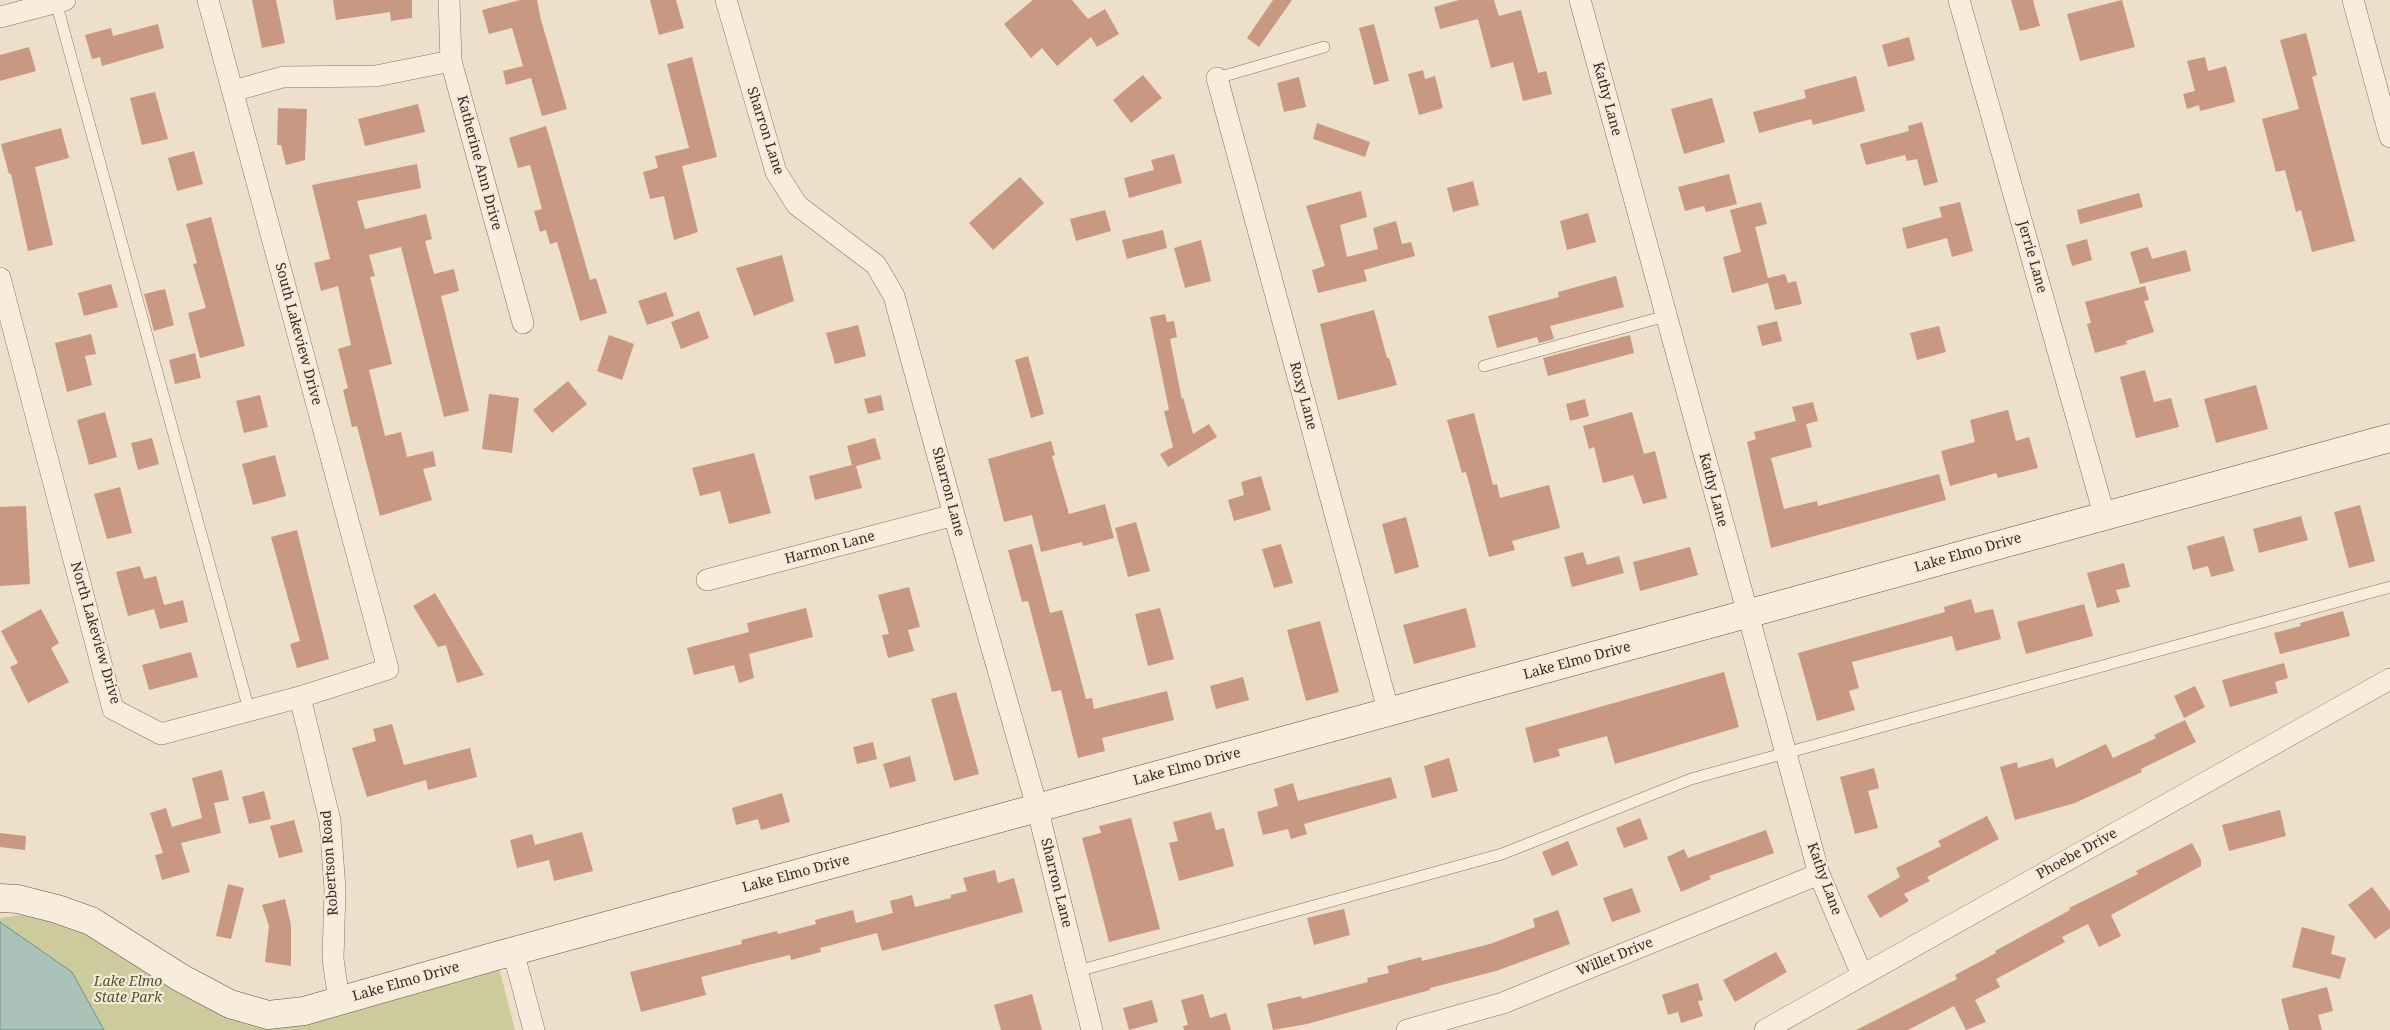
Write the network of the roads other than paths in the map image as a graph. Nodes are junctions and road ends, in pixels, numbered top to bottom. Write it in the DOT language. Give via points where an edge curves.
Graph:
graph roads {
  1 [pos="208,0"];
  2 [pos="449,0"];
  3 [pos="726,0"];
  4 [pos="1580,0"];
  5 [pos="1959,0"];
  6 [pos="2353,0"];
  7 [pos="61,1"];
  8 [pos="0,17"];
  9 [pos="1324,47"];
  10 [pos="452,61"];
  11 [pos="1217,78"];
  12 [pos="233,92"];
  13 [pos="2390,137"];
  14 [pos="0,278"];
  15 [pos="1666,316"];
  16 [pos="523,323"];
  17 [pos="1484,366"];
  18 [pos="2389,442"];
  19 [pos="2104,514"];
  20 [pos="954,515"];
  21 [pos="707,580"];
  22 [pos="2390,588"];
  23 [pos="1747,614"];
  24 [pos="388,669"];
  25 [pos="2390,679"];
  26 [pos="300,697"];
  27 [pos="249,710"];
  28 [pos="1389,713"];
  29 [pos="1785,753"];
  30 [pos="1038,807"];
  31 [pos="1819,874"];
  32 [pos="0,898"];
  33 [pos="513,951"];
  34 [pos="1078,971"];
  35 [pos="1862,975"];
  36 [pos="339,1001"];
  37 [pos="269,1022"];
  38 [pos="534,1030"];
  39 [pos="1092,1030"];
  40 [pos="1407,1030"];
  41 [pos="1765,1030"];
  1 -- 12 [label="street, South Lakeview Drive"];
  2 -- 10 [label="street, Katherine Ann Drive"];
  3 -- 20 [label="street, Sharron Lane" via="776,172 797,205 876,265 894,296"];
  4 -- 15 [label="street, Kathy Lane"];
  5 -- 19 [label="street, Jerrie Lane"];
  6 -- 13 [label="street"];
  7 -- 8 [label="street"];
  7 -- 27 [label="lane"];
  9 -- 11 [label="lane"];
  10 -- 12 [label="street" via="376,76 284,78"];
  10 -- 16 [label="street, Katherine Ann Drive"];
  11 -- 28 [label="street, Roxy Lane"];
  12 -- 24 [label="street, South Lakeview Drive"];
  14 -- 27 [label="street, North Lakeview Drive" via="113,709 161,734"];
  15 -- 17 [label="lane"];
  15 -- 23 [label="street, Kathy Lane"];
  18 -- 19 [label="street, Lake Elmo Drive"];
  19 -- 23 [label="street, Lake Elmo Drive"];
  20 -- 21 [label="street, Harmon Lane"];
  20 -- 30 [label="street, Sharron Lane"];
  22 -- 29 [label="lane"];
  23 -- 28 [label="street, Lake Elmo Drive"];
  23 -- 29 [label="street, Kathy Lane"];
  24 -- 26 [label="street, North Lakeview Drive"];
  25 -- 35 [label="street, Phoebe Drive"];
  26 -- 27 [label="street, North Lakeview Drive"];
  26 -- 36 [label="street, Robertson Road" via="330,821 335,889 334,959"];
  28 -- 30 [label="street, Lake Elmo Drive"];
  29 -- 31 [label="street, Kathy Lane"];
  29 -- 34 [label="lane" via="1691,779 1502,854"];
  30 -- 33 [label="street, Lake Elmo Drive"];
  30 -- 34 [label="street, Sharron Lane"];
  31 -- 35 [label="street, Kathy Lane"];
  31 -- 40 [label="street, Willet Drive" via="1503,1002"];
  32 -- 37 [label="street, Lake Elmo Drive" via="57,908 91,921 181,978"];
  33 -- 36 [label="street, Lake Elmo Drive"];
  33 -- 38 [label="street"];
  34 -- 39 [label="street, Sharron Lane"];
  35 -- 41 [label="street, Phoebe Drive"];
  36 -- 37 [label="street, Lake Elmo Drive"];
}
